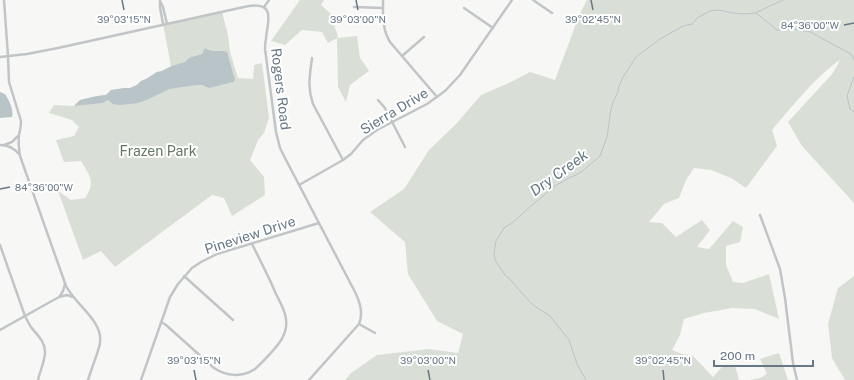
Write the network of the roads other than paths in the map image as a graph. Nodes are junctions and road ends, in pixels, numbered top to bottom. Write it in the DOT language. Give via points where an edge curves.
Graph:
graph roads {
  1 [pos="4,0"];
  2 [pos="269,0"];
  3 [pos="383,0"];
  4 [pos="512,0"];
  5 [pos="533,0"];
  6 [pos="160,1"];
  7 [pos="264,7"];
  8 [pos="354,7"];
  9 [pos="383,8"];
  10 [pos="464,8"];
  11 [pos="552,13"];
  12 [pos="163,24"];
  13 [pos="167,24"];
  14 [pos="493,28"];
  15 [pos="424,37"];
  16 [pos="8,56"];
  17 [pos="402,56"];
  18 [pos="0,57"];
  19 [pos="312,58"];
  20 [pos="437,97"];
  21 [pos="378,100"];
  22 [pos="393,122"];
  23 [pos="19,133"];
  24 [pos="2,145"];
  25 [pos="405,147"];
  26 [pos="20,156"];
  27 [pos="343,160"];
  28 [pos="299,185"];
  29 [pos="760,215"];
  30 [pos="319,223"];
  31 [pos="252,244"];
  32 [pos="0,246"];
  33 [pos="184,276"];
  34 [pos="65,283"];
  35 [pos="59,296"];
  36 [pos="73,297"];
  37 [pos="25,316"];
  38 [pos="233,320"];
  39 [pos="161,322"];
  40 [pos="359,324"];
  41 [pos="0,330"];
  42 [pos="375,333"];
  43 [pos="38,380"];
  44 [pos="88,380"];
  45 [pos="141,380"];
  46 [pos="309,380"];
  47 [pos="797,380"];
  1 -- 16 [label="street"];
  2 -- 7 [label="street"];
  3 -- 9 [label="street"];
  4 -- 14 [label="street, Sierra Drive"];
  5 -- 11 [label="street"];
  6 -- 12 [label="street"];
  6 -- 13 [label="street" via="164,6"];
  7 -- 13 [label="street" via="244,7"];
  7 -- 28 [label="street, Rogers Road" via="269,18 265,49 276,132 280,148"];
  8 -- 9 [label="street"];
  9 -- 17 [label="street" via="387,38"];
  10 -- 14 [label="street"];
  12 -- 13 [label="street"];
  12 -- 16 [label="street" via="58,48"];
  14 -- 20 [label="street, Sierra Drive" via="460,75"];
  15 -- 17 [label="street"];
  16 -- 18 [label="street"];
  16 -- 23 [label="street" via="8,82 21,121"];
  17 -- 20 [label="street"];
  19 -- 27 [label="street" via="309,86 311,98"];
  20 -- 22 [label="street, Sierra Drive"];
  21 -- 22 [label="street"];
  22 -- 25 [label="street"];
  22 -- 27 [label="street, Sierra Drive" via="368,136"];
  23 -- 24 [label="street" via="14,140"];
  23 -- 26 [label="street"];
  24 -- 26 [label="street" via="8,146"];
  26 -- 34 [label="street"];
  27 -- 28 [label="street, Sierra Drive"];
  28 -- 30 [label="street, Rogers Road"];
  29 -- 47 [label="street" via="780,269"];
  30 -- 31 [label="street, Pineview Drive"];
  30 -- 40 [label="street, Rogers Road" via="359,299 362,314"];
  31 -- 33 [label="street, Pineview Drive" via="210,257"];
  31 -- 39 [label="street" via="286,320 281,341 257,367 242,375 222,373"];
  32 -- 37 [label="street"];
  33 -- 38 [label="street"];
  33 -- 39 [label="street, Pineview Drive" via="170,297"];
  34 -- 35 [label="street"];
  34 -- 36 [label="street"];
  35 -- 36 [label="street"];
  35 -- 37 [label="street"];
  36 -- 44 [label="street" via="97,324 100,335 100,344"];
  37 -- 41 [label="street"];
  37 -- 43 [label="street" via="41,339 45,352"];
  39 -- 45 [label="street, Pineview Drive"];
  40 -- 42 [label="street"];
  40 -- 46 [label="street"];
}
